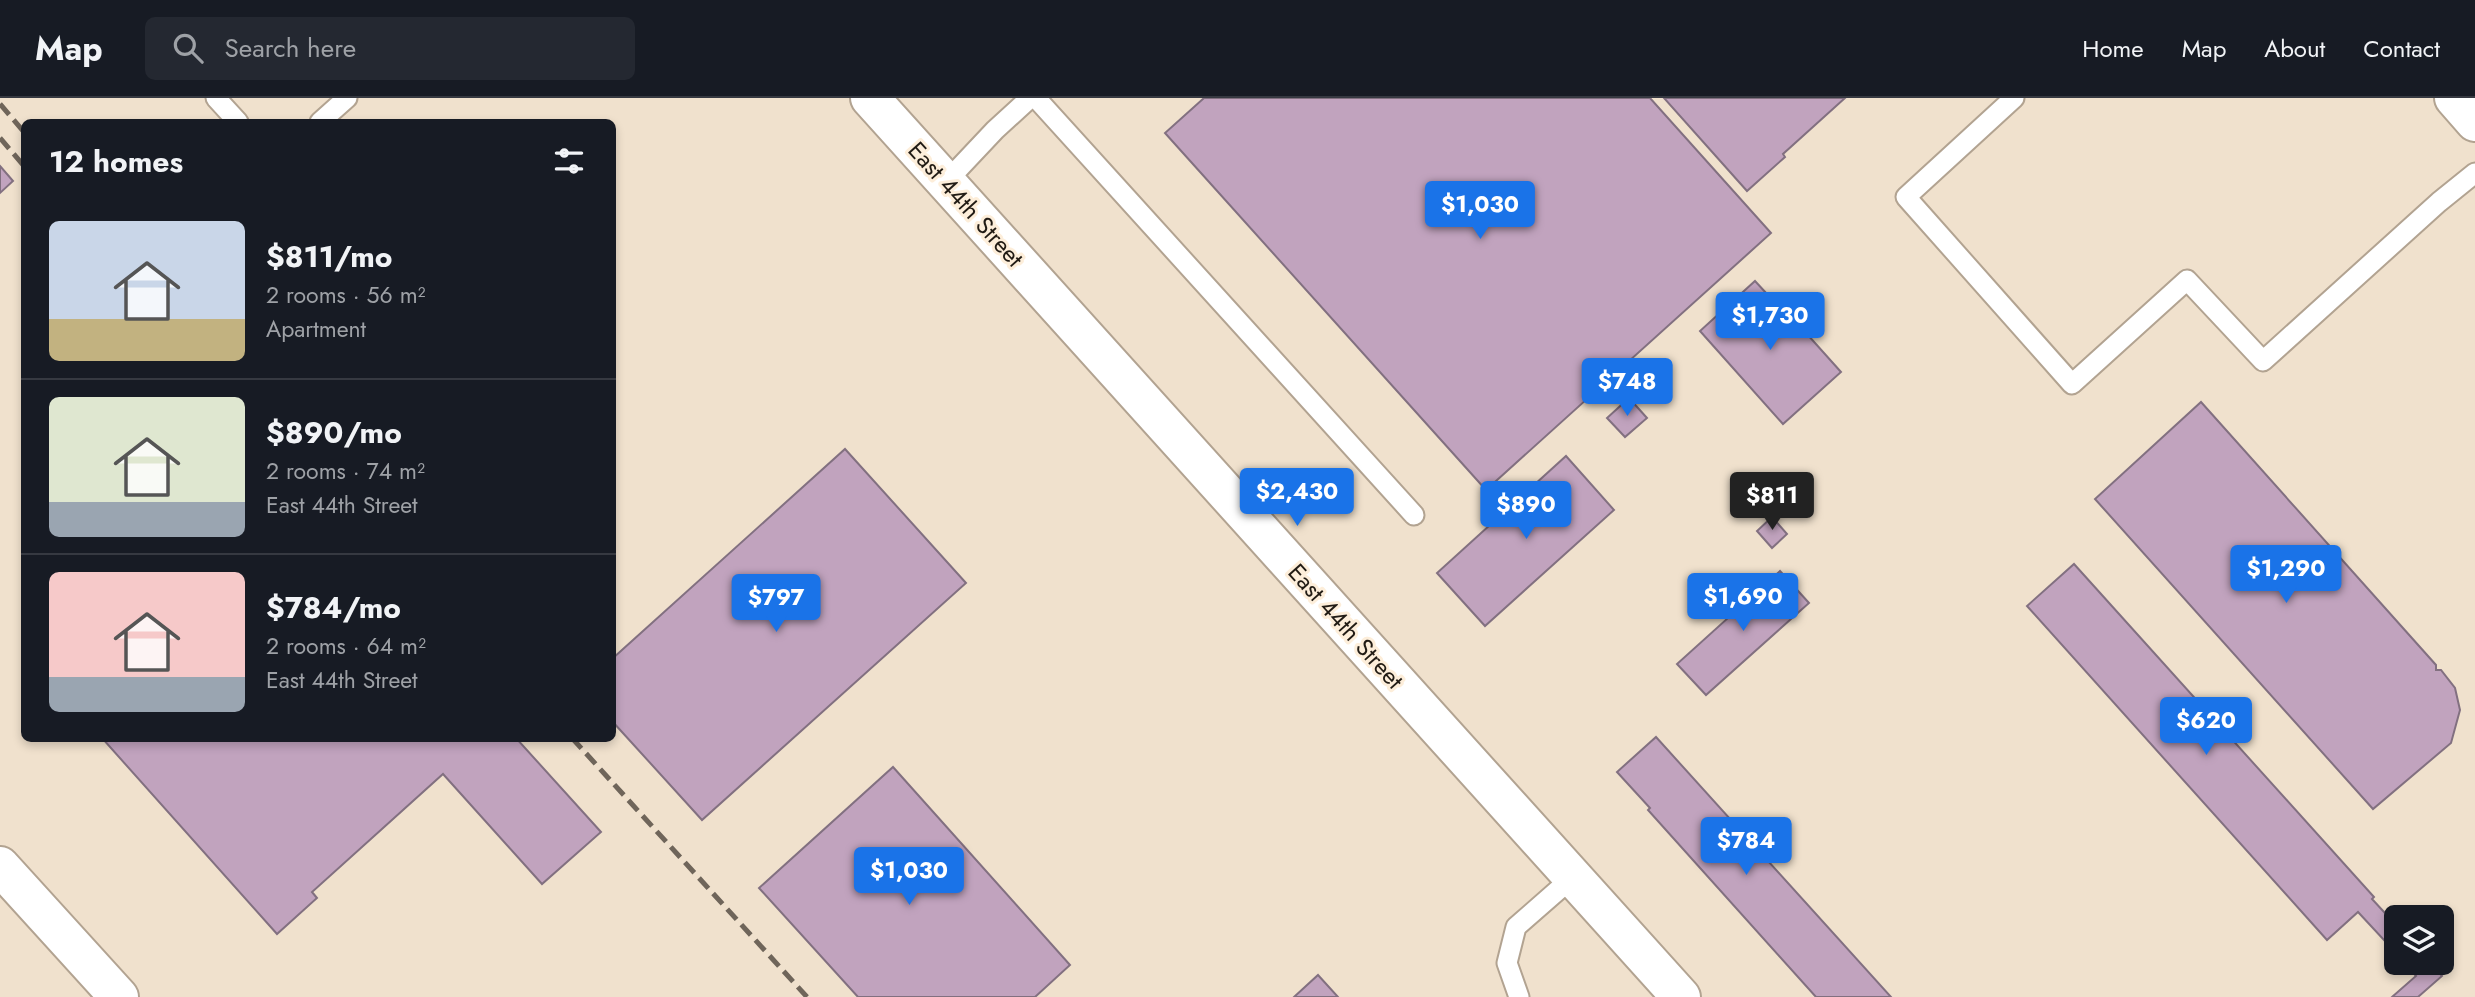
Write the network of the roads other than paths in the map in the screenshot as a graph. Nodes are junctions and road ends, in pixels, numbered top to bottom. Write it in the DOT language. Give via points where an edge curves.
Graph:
graph roads {
  1 [pos="216,98"];
  2 [pos="347,98"];
  3 [pos="870,98"];
  4 [pos="1030,98"];
  5 [pos="1035,98"];
  6 [pos="2014,98"];
  7 [pos="2454,98"];
  8 [pos="235,119"];
  9 [pos="323,119"];
  10 [pos="2475,122"];
  11 [pos="2475,173"];
  12 [pos="946,182"];
  13 [pos="1414,515"];
  14 [pos="0,866"];
  15 [pos="1573,877"];
  16 [pos="119,997"];
  17 [pos="1518,997"];
  18 [pos="1681,997"];
  1 -- 8 [label="lane"];
  2 -- 9 [label="lane"];
  3 -- 12 [label="street, East 44th Street"];
  4 -- 12 [label="lane"];
  5 -- 13 [label="lane"];
  6 -- 11 [label="lane" via="1906,197 2072,384 2187,280 2263,361"];
  7 -- 10 [label="street"];
  12 -- 15 [label="street, East 44th Street"];
  14 -- 16 [label="street"];
  15 -- 17 [label="lane" via="1516,928 1507,963"];
  15 -- 18 [label="street, East 44th Street"];
}
